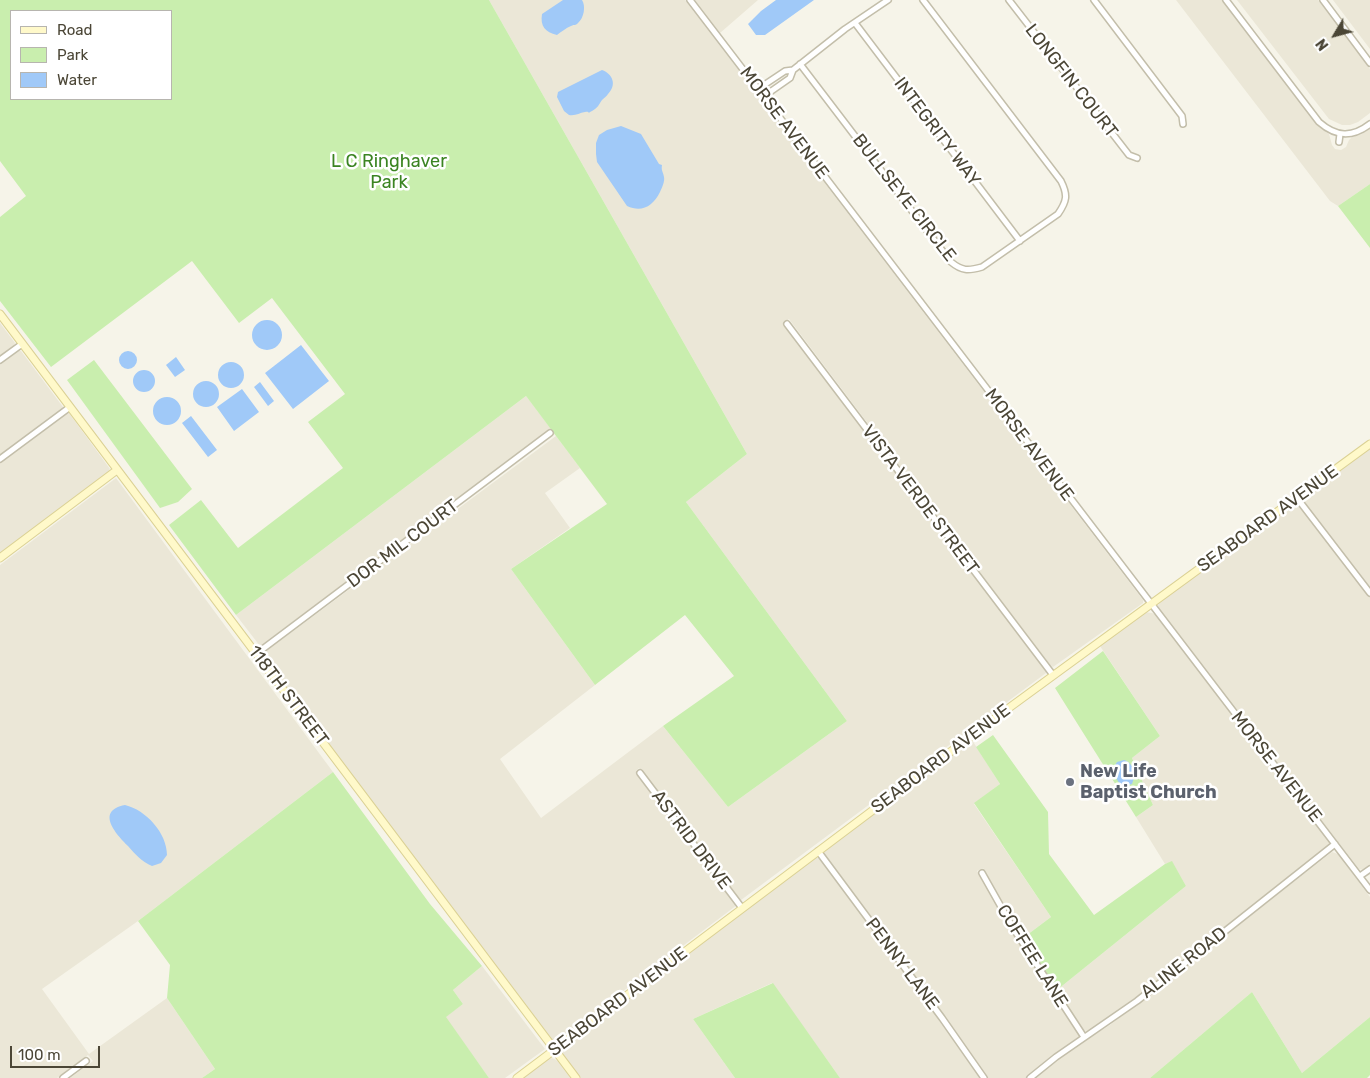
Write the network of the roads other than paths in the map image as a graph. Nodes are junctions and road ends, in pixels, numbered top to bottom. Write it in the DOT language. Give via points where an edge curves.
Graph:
graph roads {
  1 [pos="690,0"];
  2 [pos="888,0"];
  3 [pos="923,0"];
  4 [pos="1009,0"];
  5 [pos="1094,0"];
  6 [pos="1226,0"];
  7 [pos="1323,0"];
  8 [pos="855,23"];
  9 [pos="1370,63"];
  10 [pos="800,64"];
  11 [pos="793,70"];
  12 [pos="762,92"];
  13 [pos="1183,124"];
  14 [pos="1370,124"];
  15 [pos="1340,134"];
  16 [pos="1339,142"];
  17 [pos="1137,158"];
  18 [pos="1020,241"];
  19 [pos="0,314"];
  20 [pos="787,324"];
  21 [pos="22,344"];
  22 [pos="0,360"];
  23 [pos="70,407"];
  24 [pos="550,433"];
  25 [pos="1370,444"];
  26 [pos="0,459"];
  27 [pos="117,470"];
  28 [pos="1297,498"];
  29 [pos="0,558"];
  30 [pos="1370,593"];
  31 [pos="1151,604"];
  32 [pos="256,654"];
  33 [pos="1053,675"];
  34 [pos="640,773"];
  35 [pos="1336,844"];
  36 [pos="818,851"];
  37 [pos="1370,869"];
  38 [pos="982,873"];
  39 [pos="1360,876"];
  40 [pos="1370,890"];
  41 [pos="742,908"];
  42 [pos="1084,1038"];
  43 [pos="554,1050"];
  44 [pos="86,1061"];
  45 [pos="63,1078"];
  46 [pos="516,1078"];
  47 [pos="576,1078"];
  48 [pos="984,1078"];
  49 [pos="1030,1078"];
  1 -- 12 [label="street, MORSE AVENUE"];
  2 -- 8 [label="street"];
  3 -- 18 [label="street, BULLSEYE CIRCLE" via="1066,190 1064,206 1058,214"];
  4 -- 17 [label="street, LONGFIN COURT" via="1129,155"];
  5 -- 13 [label="street" via="1182,116"];
  6 -- 15 [label="street" via="1319,122"];
  7 -- 9 [label="street"];
  8 -- 10 [label="street"];
  8 -- 18 [label="street, INTEGRITY WAY"];
  10 -- 11 [label="street"];
  10 -- 18 [label="street, BULLSEYE CIRCLE" via="958,268 971,270 982,267"];
  11 -- 12 [label="street" via="785,71 764,85"];
  11 -- 12 [label="street" via="790,78 770,92"];
  12 -- 31 [label="street, MORSE AVENUE"];
  14 -- 15 [label="street" via="1359,132"];
  15 -- 16 [label="street"];
  19 -- 21 [label="street, 118TH STREET"];
  20 -- 33 [label="street, VISTA VERDE STREET"];
  21 -- 22 [label="street"];
  21 -- 23 [label="street, 118TH STREET"];
  23 -- 26 [label="street"];
  23 -- 27 [label="street, 118TH STREET"];
  24 -- 32 [label="street, DOR MIL COURT"];
  25 -- 28 [label="street, SEABOARD AVENUE"];
  27 -- 29 [label="street"];
  27 -- 32 [label="street, 118TH STREET"];
  28 -- 30 [label="street"];
  28 -- 31 [label="street, SEABOARD AVENUE"];
  31 -- 33 [label="street, SEABOARD AVENUE"];
  31 -- 35 [label="street, MORSE AVENUE"];
  32 -- 43 [label="street, 118TH STREET"];
  33 -- 36 [label="street, SEABOARD AVENUE"];
  34 -- 41 [label="street, ASTRID DRIVE"];
  35 -- 39 [label="street, MORSE AVENUE"];
  35 -- 42 [label="street, ALINE ROAD" via="1137,1001"];
  36 -- 41 [label="street, SEABOARD AVENUE"];
  36 -- 48 [label="street, PENNY LANE"];
  37 -- 39 [label="street"];
  38 -- 42 [label="street, COFFEE LANE" via="1013,928"];
  39 -- 40 [label="street, MORSE AVENUE"];
  41 -- 43 [label="street, SEABOARD AVENUE"];
  42 -- 49 [label="street, ALINE ROAD"];
  43 -- 46 [label="street, SEABOARD AVENUE"];
  43 -- 47 [label="street, 118TH STREET"];
  44 -- 45 [label="street"];
}
